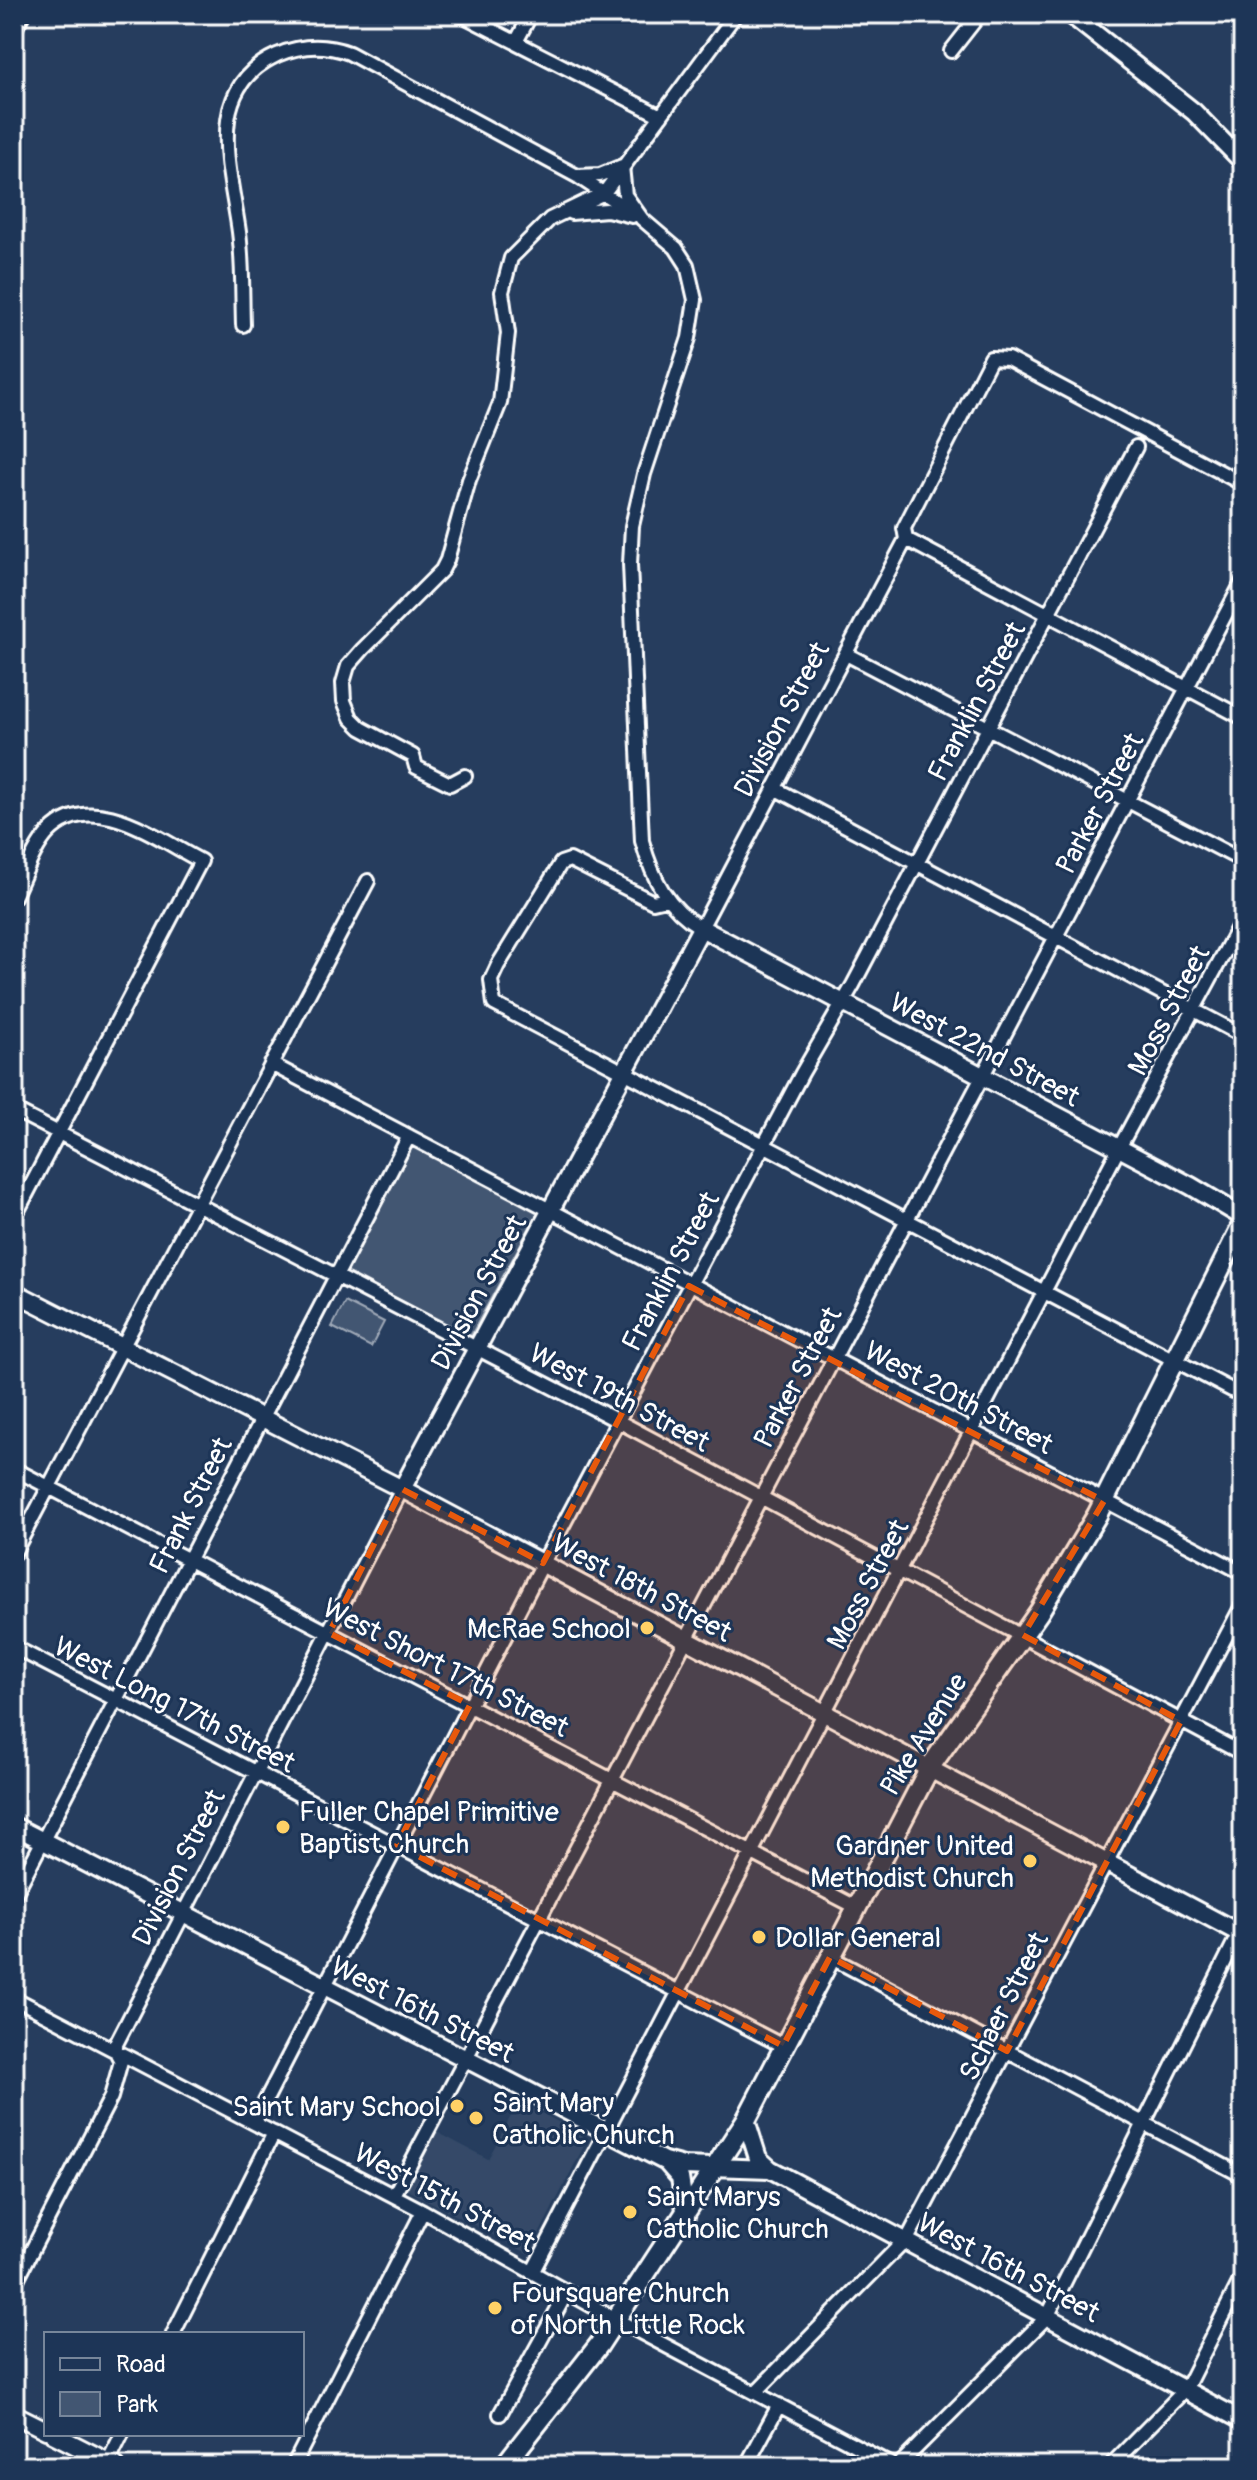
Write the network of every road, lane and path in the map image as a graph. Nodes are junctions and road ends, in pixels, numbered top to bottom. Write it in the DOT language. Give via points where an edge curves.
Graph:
graph roads {
  1 [pos="23,14"];
  2 [pos="460,14"];
  3 [pos="531,14"];
  4 [pos="736,14"];
  5 [pos="980,14"];
  6 [pos="1070,14"];
  7 [pos="14,31"];
  8 [pos="516,42"];
  9 [pos="951,51"];
  10 [pos="661,116"];
  11 [pos="1243,162"];
  12 [pos="622,166"];
  13 [pos="577,176"];
  14 [pos="604,193"];
  15 [pos="557,215"];
  16 [pos="642,219"];
  17 [pos="243,325"];
  18 [pos="1136,447"];
  19 [pos="1243,484"];
  20 [pos="906,539"];
  21 [pos="1243,581"];
  22 [pos="1048,615"];
  23 [pos="846,654"];
  24 [pos="1186,688"];
  25 [pos="1243,718"];
  26 [pos="989,728"];
  27 [pos="465,776"];
  28 [pos="774,788"];
  29 [pos="1127,801"];
  30 [pos="1243,861"];
  31 [pos="917,864"];
  32 [pos="368,881"];
  33 [pos="14,897"];
  34 [pos="666,899"];
  35 [pos="1243,918"];
  36 [pos="701,928"];
  37 [pos="1056,937"];
  38 [pos="842,1002"];
  39 [pos="1195,1010"];
  40 [pos="1243,1036"];
  41 [pos="271,1064"];
  42 [pos="624,1072"];
  43 [pos="982,1077"];
  44 [pos="14,1110"];
  45 [pos="58,1134"];
  46 [pos="409,1136"];
  47 [pos="763,1146"];
  48 [pos="1119,1148"];
  49 [pos="196,1205"];
  50 [pos="551,1210"];
  51 [pos="14,1218"];
  52 [pos="907,1220"];
  53 [pos="1243,1220"];
  54 [pos="336,1277"];
  55 [pos="689,1286"];
  56 [pos="14,1292"];
  57 [pos="1046,1293"];
  58 [pos="121,1348"];
  59 [pos="476,1350"];
  60 [pos="834,1359"];
  61 [pos="1175,1360"];
  62 [pos="1243,1396"];
  63 [pos="261,1420"];
  64 [pos="618,1421"];
  65 [pos="973,1432"];
  66 [pos="14,1469"];
  67 [pos="49,1487"];
  68 [pos="402,1489"];
  69 [pos="760,1498"];
  70 [pos="1104,1501"];
  71 [pos="14,1553"];
  72 [pos="189,1560"];
  73 [pos="543,1563"];
  74 [pos="901,1571"];
  75 [pos="1243,1573"];
  76 [pos="1243,1604"];
  77 [pos="329,1633"];
  78 [pos="1023,1635"];
  79 [pos="686,1641"];
  80 [pos="14,1647"];
  81 [pos="116,1700"];
  82 [pos="470,1705"];
  83 [pos="826,1713"];
  84 [pos="1181,1721"];
  85 [pos="1243,1754"];
  86 [pos="930,1767"];
  87 [pos="256,1773"];
  88 [pos="612,1780"];
  89 [pos="14,1826"];
  90 [pos="43,1841"];
  91 [pos="397,1845"];
  92 [pos="752,1853"];
  93 [pos="1104,1861"];
  94 [pos="14,1896"];
  95 [pos="856,1907"];
  96 [pos="183,1914"];
  97 [pos="539,1920"];
  98 [pos="1241,1934"];
  99 [pos="830,1957"];
  100 [pos="323,1986"];
  101 [pos="679,1992"];
  102 [pos="14,1998"];
  103 [pos="783,2046"];
  104 [pos="114,2048"];
  105 [pos="1007,2051"];
  106 [pos="465,2060"];
  107 [pos="746,2120"];
  108 [pos="254,2123"];
  109 [pos="1144,2123"];
  110 [pos="274,2133"];
  111 [pos="606,2133"];
  112 [pos="664,2161"];
  113 [pos="718,2166"];
  114 [pos="770,2169"];
  115 [pos="1243,2176"];
  116 [pos="394,2195"];
  117 [pos="423,2211"];
  118 [pos="686,2216"];
  119 [pos="905,2240"];
  120 [pos="533,2271"];
  121 [pos="1243,2275"];
  122 [pos="14,2285"];
  123 [pos="567,2292"];
  124 [pos="1047,2317"];
  125 [pos="617,2320"];
  126 [pos="174,2332"];
  127 [pos="1185,2390"];
  128 [pos="755,2393"];
  129 [pos="779,2405"];
  130 [pos="14,2414"];
  131 [pos="500,2414"];
  132 [pos="1243,2421"];
  133 [pos="44,2429"];
  134 [pos="57,2436"];
  135 [pos="121,2436"];
  136 [pos="110,2465"];
  137 [pos="293,2466"];
  138 [pos="504,2466"];
  139 [pos="746,2466"];
  140 [pos="896,2466"];
  141 [pos="1110,2466"];
  1 -- 7 [label="street"];
  2 -- 8 [label="street"];
  3 -- 8 [label="street"];
  4 -- 10 [label="street"];
  5 -- 9 [label="street"];
  6 -- 11 [label="street" via="1194,112"];
  8 -- 10 [label="street"];
  10 -- 12 [label="street"];
  12 -- 13 [label="street" via="600,175"];
  12 -- 14 [label="street"];
  12 -- 16 [label="street" via="625,195"];
  13 -- 14 [label="street"];
  13 -- 17 [label="street" via="349,53 314,46 274,57 236,94 227,124"];
  14 -- 15 [label="street"];
  14 -- 16 [label="street"];
  15 -- 16 [label="street" via="607,210"];
  15 -- 27 [label="street" via="524,242 504,275 508,333 500,403 469,480 447,560 348,666 343,683 348,709 361,728 450,784"];
  16 -- 34 [label="street" via="676,248 687,265 695,300 689,338 634,510 630,551 642,841 650,871"];
  18 -- 22 [label="street, Franklin Street"];
  19 -- 20 [label="street, Division Street" via="999,357 988,361 904,528"];
  20 -- 22 [label="street"];
  20 -- 23 [label="street, Division Street"];
  21 -- 24 [label="street, Parker Street"];
  22 -- 24 [label="street"];
  22 -- 26 [label="street, Franklin Street"];
  23 -- 26 [label="street"];
  23 -- 28 [label="street, Division Street"];
  24 -- 25 [label="street"];
  24 -- 29 [label="street, Parker Street"];
  26 -- 29 [label="street"];
  26 -- 31 [label="street, Franklin Street"];
  28 -- 31 [label="street"];
  28 -- 36 [label="street, Division Street"];
  29 -- 30 [label="street"];
  29 -- 37 [label="street, Parker Street"];
  31 -- 37 [label="street"];
  31 -- 38 [label="street, Franklin Street"];
  32 -- 41 [label="street"];
  33 -- 45 [label="street" via="47,835 64,821 98,814 116,817 201,861"];
  34 -- 36 [label="street"];
  34 -- 42 [label="street" via="653,902 570,860 561,863 491,980 494,1004"];
  35 -- 39 [label="street, Moss Street"];
  36 -- 38 [label="street, West 22nd Street"];
  36 -- 42 [label="street, Division Street"];
  37 -- 39 [label="street"];
  37 -- 43 [label="street, Parker Street"];
  38 -- 43 [label="street, West 22nd Street"];
  38 -- 47 [label="street, Franklin Street"];
  39 -- 40 [label="street"];
  39 -- 48 [label="street, Moss Street"];
  41 -- 46 [label="street, West 20th Street"];
  41 -- 49 [label="street"];
  42 -- 47 [label="street"];
  42 -- 50 [label="street, Division Street"];
  43 -- 48 [label="street, West 22nd Street"];
  43 -- 52 [label="street, Parker Street"];
  44 -- 45 [label="street, West 19th Street"];
  45 -- 49 [label="street, West 19th Street"];
  45 -- 51 [label="street"];
  46 -- 50 [label="street, West 20th Street"];
  46 -- 54 [label="street, Frank Street"];
  47 -- 52 [label="street"];
  47 -- 55 [label="street, Franklin Street"];
  48 -- 53 [label="street, West 22nd Street"];
  48 -- 57 [label="street, Moss Street"];
  49 -- 54 [label="street, West 19th Street"];
  49 -- 58 [label="street"];
  50 -- 55 [label="street, West 20th Street"];
  50 -- 59 [label="street, Division Street"];
  52 -- 57 [label="street"];
  52 -- 60 [label="street, Parker Street"];
  53 -- 61 [label="main road, Pike Avenue"];
  54 -- 59 [label="street, West 19th Street"];
  54 -- 63 [label="street, Frank Street"];
  55 -- 60 [label="street, West 20th Street"];
  55 -- 64 [label="street, Franklin Street"];
  56 -- 58 [label="street, West 18th Street"];
  57 -- 61 [label="street"];
  57 -- 65 [label="street, Moss Street"];
  58 -- 63 [label="street, West 18th Street"];
  58 -- 67 [label="street"];
  59 -- 64 [label="street, West 19th Street"];
  59 -- 68 [label="street, Division Street"];
  60 -- 65 [label="street, West 20th Street"];
  60 -- 69 [label="street, Parker Street"];
  61 -- 62 [label="street"];
  61 -- 70 [label="main road, Pike Avenue"];
  63 -- 68 [label="street, West 18th Street"];
  63 -- 72 [label="street, Frank Street"];
  64 -- 69 [label="street, West 19th Street"];
  64 -- 73 [label="street, Franklin Street"];
  65 -- 70 [label="street, West 20th Street"];
  65 -- 74 [label="street, Moss Street"];
  66 -- 67 [label="street, West Short 17th Street"];
  67 -- 71 [label="street"];
  67 -- 72 [label="street, West Short 17th Street"];
  68 -- 73 [label="street, West 18th Street"];
  68 -- 77 [label="street, Division Street"];
  69 -- 74 [label="street, West 19th Street"];
  69 -- 79 [label="street, Parker Street"];
  70 -- 75 [label="street, West 20th Street"];
  70 -- 78 [label="main road, Pike Avenue"];
  72 -- 77 [label="street, West Short 17th Street"];
  72 -- 81 [label="street, Frank Street"];
  73 -- 79 [label="street, West 18th Street"];
  73 -- 82 [label="street, Franklin Street"];
  74 -- 78 [label="street, West 19th Street"];
  74 -- 83 [label="street, Moss Street"];
  76 -- 84 [label="street, Schaer Street"];
  77 -- 82 [label="street, West Short 17th Street"];
  77 -- 87 [label="street, Division Street"];
  78 -- 84 [label="street, West 19th Street"];
  78 -- 86 [label="main road, Pike Avenue"];
  79 -- 83 [label="street, West 18th Street"];
  79 -- 88 [label="street, Parker Street"];
  80 -- 81 [label="street, West Long 17th Street"];
  81 -- 87 [label="street, West Long 17th Street"];
  81 -- 90 [label="street, Frank Street"];
  82 -- 88 [label="street, West Short 17th Street"];
  82 -- 91 [label="street, Franklin Street"];
  83 -- 86 [label="street, West 18th Street"];
  83 -- 92 [label="street, Moss Street"];
  84 -- 85 [label="street, West 19th Street"];
  84 -- 93 [label="street, Schaer Street"];
  86 -- 93 [label="street, West 18th Street"];
  86 -- 95 [label="main road, Pike Avenue"];
  87 -- 91 [label="street, West Long 17th Street"];
  87 -- 96 [label="street, Division Street"];
  88 -- 92 [label="street, West Short 17th Street"];
  88 -- 97 [label="street, Parker Street"];
  89 -- 90 [label="street, West 16th Street"];
  90 -- 94 [label="street, Frank Street"];
  90 -- 96 [label="street, West 16th Street"];
  91 -- 97 [label="street, West Long 17th Street"];
  91 -- 100 [label="street, Franklin Street"];
  92 -- 95 [label="street, West Short 17th Street"];
  92 -- 101 [label="street, Moss Street"];
  93 -- 98 [label="street, West 18th Street"];
  93 -- 105 [label="street, Schaer Street"];
  95 -- 99 [label="main road, Pike Avenue"];
  96 -- 100 [label="street, West 16th Street"];
  96 -- 104 [label="street, Division Street"];
  97 -- 101 [label="street, West Long 17th Street"];
  97 -- 106 [label="street, Parker Street"];
  98 -- 109 [label="street"];
  99 -- 103 [label="main road, Pike Avenue"];
  99 -- 105 [label="street"];
  100 -- 106 [label="street, West 16th Street"];
  100 -- 108 [label="street, Franklin Street"];
  101 -- 103 [label="street, West Long 17th Street"];
  101 -- 111 [label="street, Moss Street"];
  102 -- 104 [label="street, West 15th Street"];
  103 -- 107 [label="main road, Pike Avenue"];
  104 -- 108 [label="street, West 15th Street"];
  104 -- 122 [label="street, Division Street" via="121,2061 111,2097"];
  105 -- 109 [label="street"];
  105 -- 119 [label="street, Schaer Street"];
  106 -- 111 [label="street, West 16th Street"];
  106 -- 116 [label="street, Parker Street"];
  107 -- 113 [label="main road, Pike Avenue"];
  107 -- 114 [label="street" via="758,2158"];
  108 -- 110 [label="street, West 15th Street"];
  109 -- 115 [label="street"];
  109 -- 124 [label="street"];
  110 -- 116 [label="street, West 15th Street"];
  110 -- 126 [label="street"];
  111 -- 112 [label="street, West 16th Street"];
  111 -- 120 [label="street, Moss Street"];
  112 -- 113 [label="street, West 16th Street"];
  112 -- 118 [label="street" via="680,2178"];
  113 -- 114 [label="street, West 16th Street"];
  113 -- 118 [label="main road, Pike Avenue"];
  114 -- 119 [label="street, West 16th Street"];
  116 -- 117 [label="street, West 15th Street"];
  117 -- 120 [label="street, West 15th Street"];
  117 -- 137 [label="street"];
  118 -- 125 [label="main road, Pike Avenue"];
  119 -- 124 [label="street, West 16th Street"];
  119 -- 128 [label="street, Schaer Street"];
  120 -- 123 [label="street, West 15th Street"];
  121 -- 127 [label="street"];
  123 -- 125 [label="street, West 15th Street"];
  123 -- 131 [label="street"];
  124 -- 127 [label="street, West 16th Street"];
  124 -- 140 [label="street"];
  125 -- 128 [label="street, West 15th Street"];
  125 -- 138 [label="main road, Pike Avenue"];
  127 -- 132 [label="street, West 16th Street"];
  127 -- 141 [label="street"];
  128 -- 129 [label="street, West 15th Street"];
  129 -- 139 [label="street"];
  129 -- 140 [label="street, West 15th Street"];
  130 -- 133 [label="street"];
  134 -- 136 [label="street"];
  135 -- 136 [label="street"];
}
